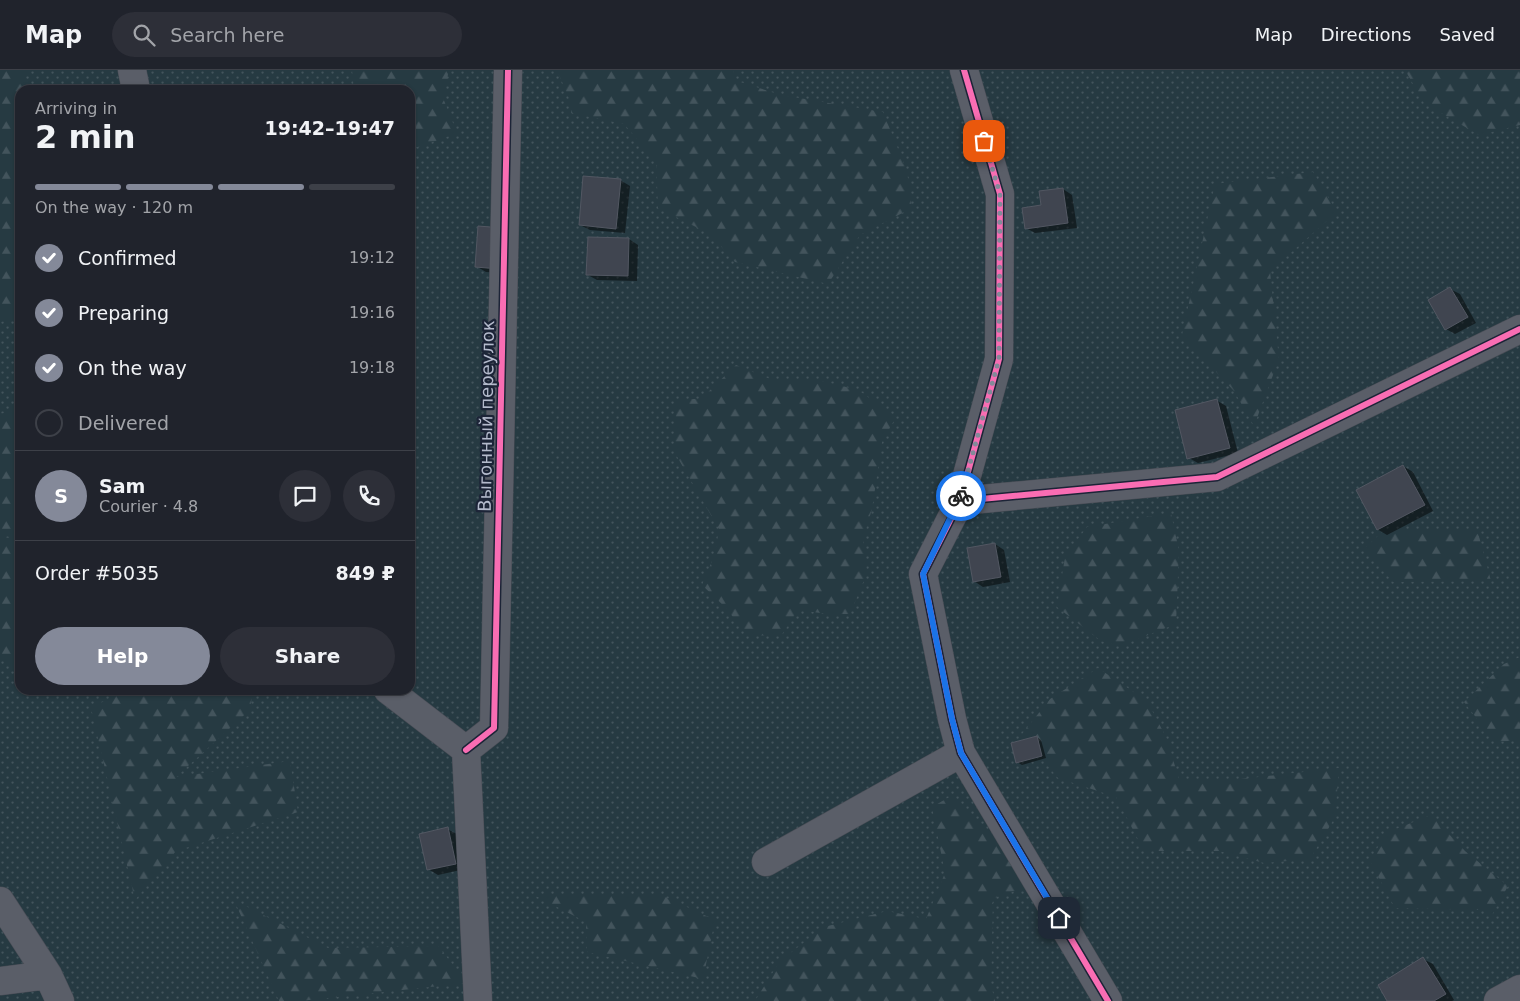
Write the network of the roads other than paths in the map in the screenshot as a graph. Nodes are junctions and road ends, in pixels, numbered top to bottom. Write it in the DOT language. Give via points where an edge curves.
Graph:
graph roads {
  1 [pos="132,70"];
  2 [pos="508,70"];
  3 [pos="964,70"];
  4 [pos="135,85"];
  5 [pos="1520,329"];
  6 [pos="960,501"];
  7 [pos="394,695"];
  8 [pos="466,750"];
  9 [pos="961,753"];
  10 [pos="766,862"];
  11 [pos="0,901"];
  12 [pos="48,976"];
  13 [pos="0,981"];
  14 [pos="1520,989"];
  15 [pos="60,1001"];
  16 [pos="478,1001"];
  17 [pos="1108,1001"];
  18 [pos="1498,1001"];
  1 -- 4 [label="street"];
  2 -- 8 [label="street, Выгонный переулок" via="494,728"];
  3 -- 6 [label="street" via="1000,194 999,359"];
  5 -- 6 [label="street" via="1217,477"];
  6 -- 9 [label="street" via="923,574"];
  7 -- 8 [label="street"];
  8 -- 16 [label="street"];
  9 -- 10 [label="street"];
  9 -- 17 [label="street"];
  11 -- 12 [label="street"];
  12 -- 13 [label="street"];
  12 -- 15 [label="street"];
  14 -- 18 [label="street"];
}
